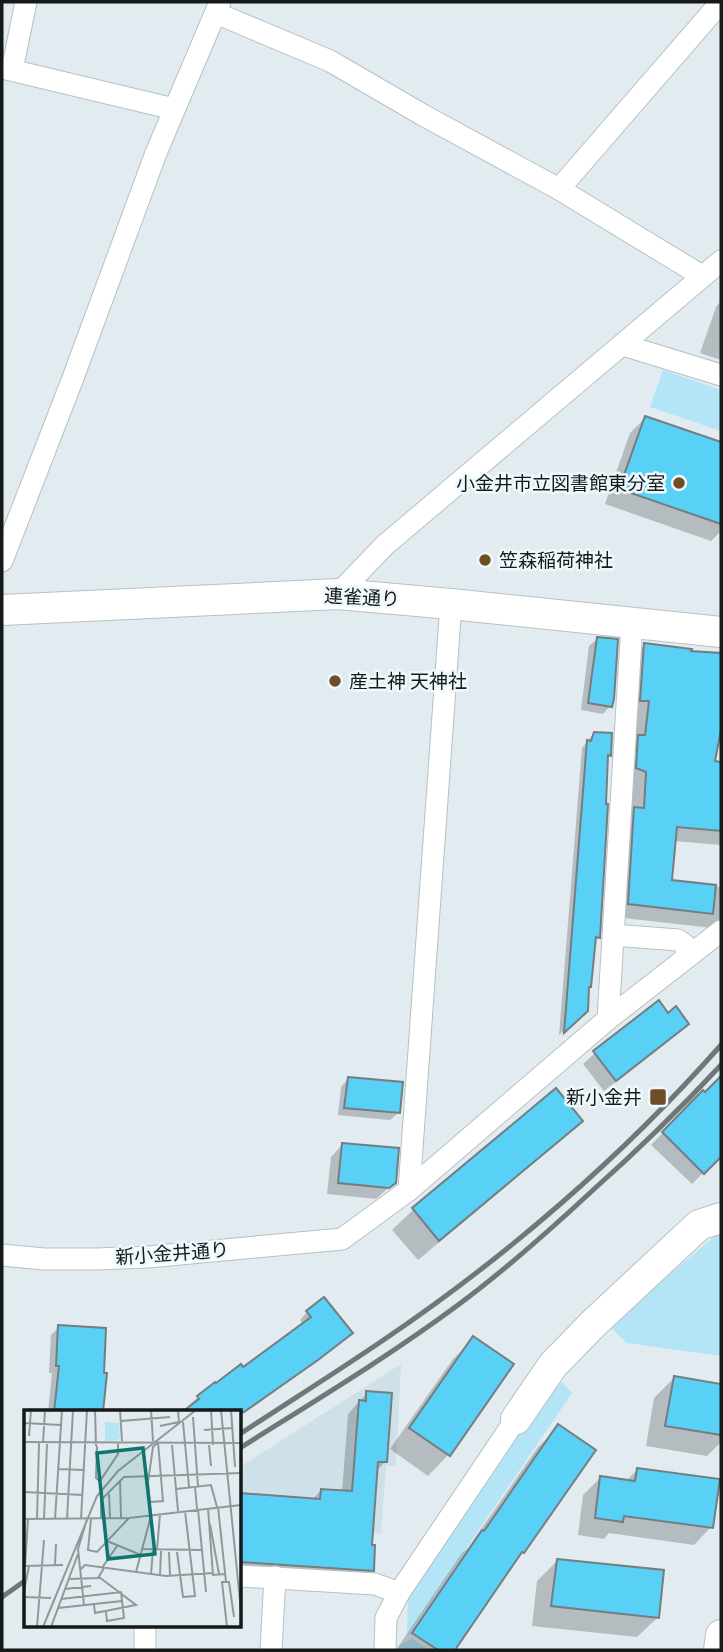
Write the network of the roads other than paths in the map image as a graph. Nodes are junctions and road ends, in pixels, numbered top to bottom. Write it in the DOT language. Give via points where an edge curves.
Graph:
graph roads {
  1 [pos="26,2"];
  2 [pos="721,2"];
  3 [pos="218,8"];
  4 [pos="7,69"];
  5 [pos="174,109"];
  6 [pos="559,189"];
  7 [pos="721,261"];
  8 [pos="702,276"];
  9 [pos="624,345"];
  10 [pos="721,375"];
  11 [pos="2,561"];
  12 [pos="338,594"];
  13 [pos="451,604"];
  14 [pos="2,610"];
  15 [pos="632,623"];
  16 [pos="720,630"];
  17 [pos="721,931"];
  18 [pos="613,934"];
  19 [pos="690,956"];
  20 [pos="608,1019"];
  21 [pos="409,1190"];
  22 [pos="721,1218"];
  23 [pos="2,1255"];
  24 [pos="516,1419"];
  25 [pos="242,1576"];
  26 [pos="275,1577"];
  27 [pos="399,1593"];
  28 [pos="145,1628"];
  29 [pos="721,1635"];
  30 [pos="145,1650"];
  31 [pos="271,1650"];
  32 [pos="385,1650"];
  33 [pos="719,1650"];
  1 -- 4 [label="street"];
  2 -- 6 [label="street"];
  3 -- 5 [label="street"];
  3 -- 6 [label="street" via="330,61"];
  4 -- 5 [label="street"];
  5 -- 11 [label="street"];
  6 -- 8 [label="street"];
  7 -- 8 [label="street"];
  8 -- 9 [label="street"];
  9 -- 10 [label="street"];
  9 -- 12 [label="street" via="385,545"];
  12 -- 13 [label="main road, 連雀通り"];
  12 -- 14 [label="main road, 連雀通り"];
  13 -- 15 [label="main road, 連雀通り"];
  13 -- 21 [label="street"];
  15 -- 16 [label="main road, 連雀通り"];
  15 -- 18 [label="street"];
  17 -- 19 [label="street"];
  18 -- 19 [label="street" via="678,940"];
  18 -- 20 [label="street"];
  19 -- 20 [label="street"];
  20 -- 21 [label="street"];
  21 -- 23 [label="street, 新小金井通り" via="342,1239 149,1257"];
  22 -- 24 [label="main road" via="699,1225 594,1323 553,1365"];
  24 -- 27 [label="street"];
  25 -- 26 [label="street"];
  26 -- 27 [label="street" via="375,1584"];
  26 -- 31 [label="street"];
  27 -- 32 [label="street" via="386,1618"];
  28 -- 30 [label="street"];
  29 -- 33 [label="main road"];
}
